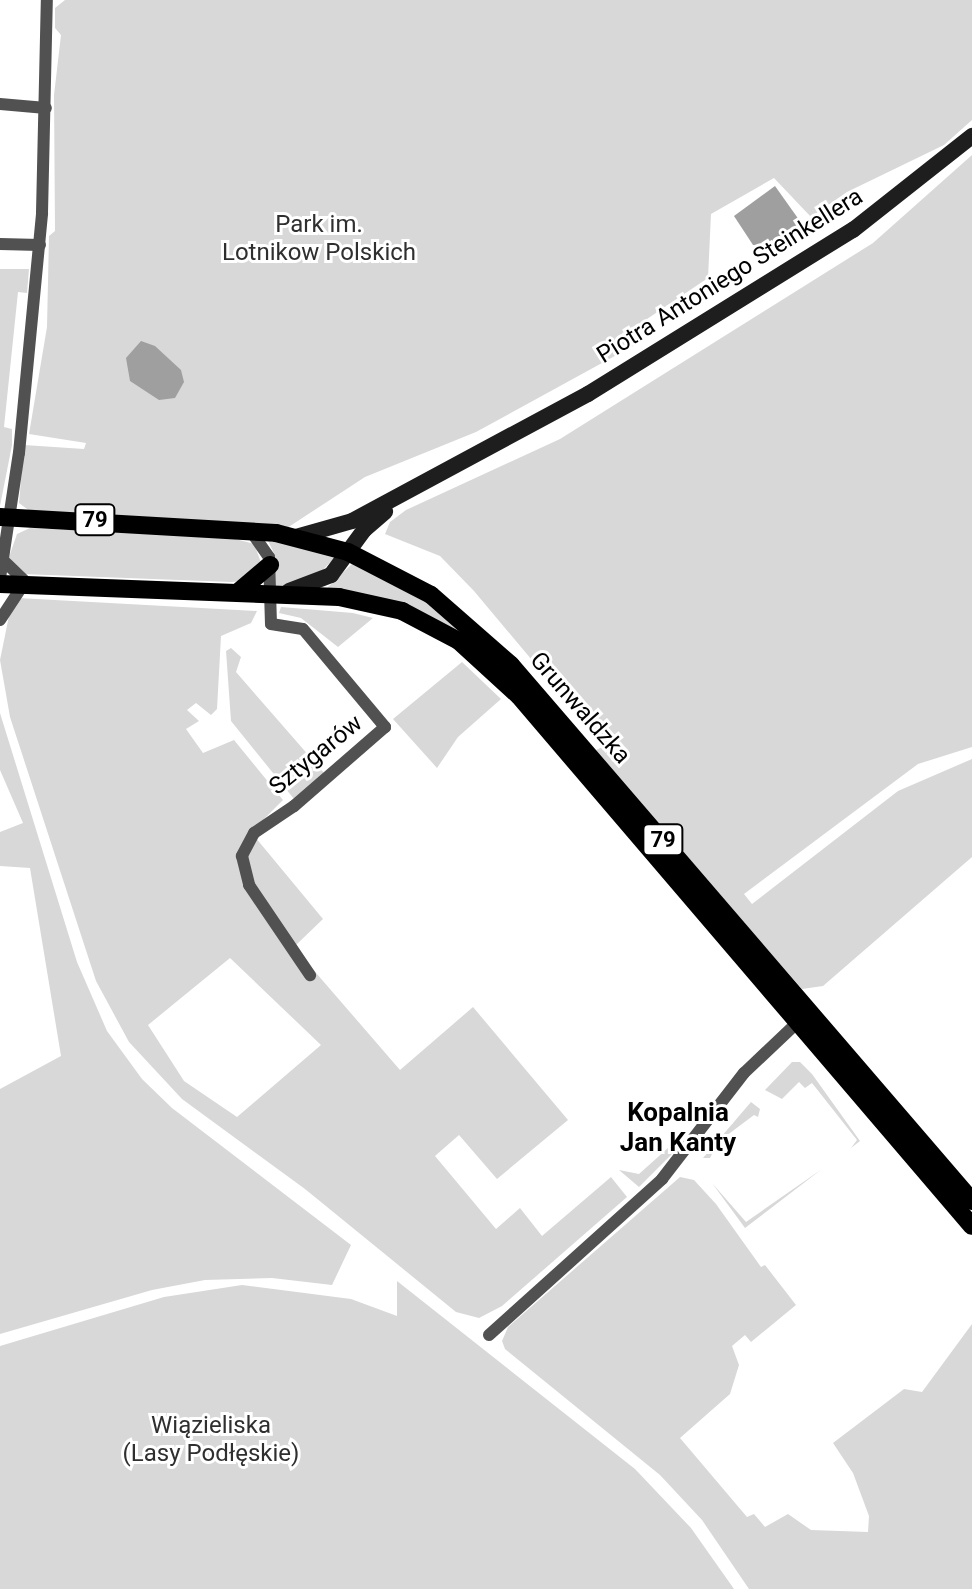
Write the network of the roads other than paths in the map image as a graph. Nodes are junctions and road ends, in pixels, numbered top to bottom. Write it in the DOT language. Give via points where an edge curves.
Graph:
graph roads {
  1 [pos="47,0"];
  2 [pos="0,104"];
  3 [pos="46,108"];
  4 [pos="972,136"];
  5 [pos="2,244"];
  6 [pos="40,245"];
  7 [pos="502,441"];
  8 [pos="5,517"];
  9 [pos="35,518"];
  10 [pos="250,530"];
  11 [pos="295,537"];
  12 [pos="8,538"];
  13 [pos="348,552"];
  14 [pos="3,560"];
  15 [pos="270,565"];
  16 [pos="0,581"];
  17 [pos="26,585"];
  18 [pos="238,592"];
  19 [pos="270,593"];
  20 [pos="0,620"];
  21 [pos="310,975"];
  22 [pos="798,1022"];
  23 [pos="972,1201"];
  24 [pos="972,1226"];
  25 [pos="489,1335"];
  1 -- 3 [label="street"];
  2 -- 3 [label="street"];
  3 -- 6 [label="street"];
  4 -- 7 [label="street, Piotra Antoniego Steinkellera" via="881,210 795,269"];
  5 -- 6 [label="street"];
  6 -- 8 [label="street"];
  7 -- 11 [label="street, Piotra Antoniego Steinkellera" via="352,521"];
  7 -- 13 [label="street, Piotra Antoniego Steinkellera" via="395,505 371,523"];
  8 -- 9 [label="main road, Grunwaldzka / 79"];
  8 -- 12 [label="street"];
  9 -- 10 [label="main road, Grunwaldzka / 79"];
  9 -- 12 [label="street"];
  10 -- 11 [label="main road, Grunwaldzka / 79"];
  10 -- 15 [label="street" via="265,546"];
  11 -- 13 [label="main road, Grunwaldzka / 79"];
  12 -- 14 [label="street"];
  13 -- 19 [label="street, Piotra Antoniego Steinkellera" via="317,584"];
  13 -- 23 [label="main road, Grunwaldzka / 79" via="431,595 501,655 837,1038"];
  14 -- 16 [label="street"];
  14 -- 17 [label="street"];
  15 -- 18 [label="main road"];
  15 -- 19 [label="street"];
  16 -- 17 [label="main road, Grunwaldzka / 79"];
  17 -- 18 [label="main road, Grunwaldzka / 79"];
  17 -- 20 [label="street"];
  18 -- 19 [label="main road, Grunwaldzka / 79"];
  19 -- 21 [label="street, Sztygarów" via="271,624 303,629 385,727 294,806 254,833 242,856 249,885"];
  19 -- 22 [label="main road, Grunwaldzka / 79" via="347,598 393,608 474,653 519,696"];
  22 -- 24 [label="main road, Grunwaldzka / 79"];
  22 -- 25 [label="street" via="744,1073 671,1170"];
}
